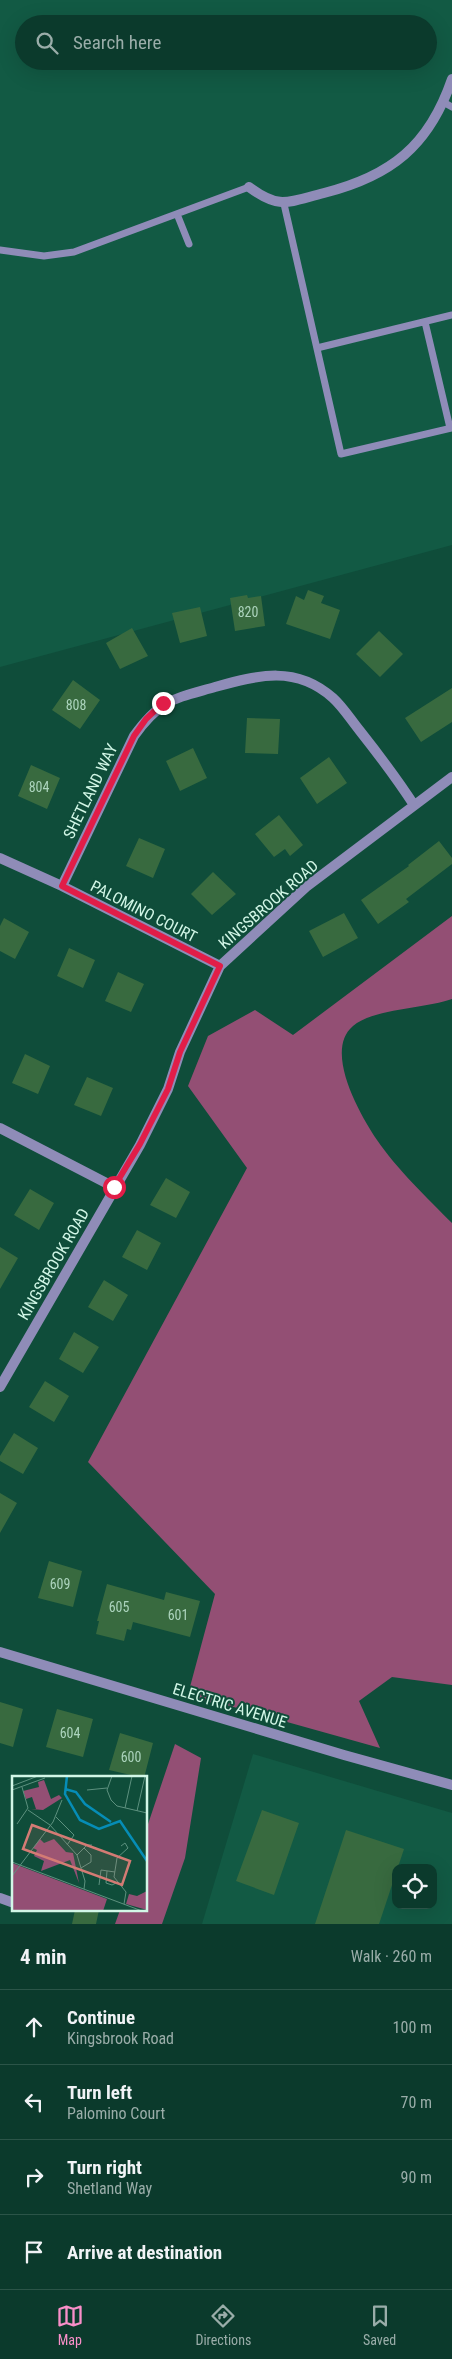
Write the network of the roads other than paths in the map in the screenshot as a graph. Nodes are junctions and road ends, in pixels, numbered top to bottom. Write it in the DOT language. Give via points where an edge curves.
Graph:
graph roads {
  1 [pos="452,80"];
  2 [pos="447,105"];
  3 [pos="248,187"];
  4 [pos="284,204"];
  5 [pos="177,214"];
  6 [pos="189,244"];
  7 [pos="0,250"];
  8 [pos="452,315"];
  9 [pos="425,322"];
  10 [pos="317,348"];
  11 [pos="451,428"];
  12 [pos="452,777"];
  13 [pos="414,805"];
  14 [pos="0,858"];
  15 [pos="62,886"];
  16 [pos="220,966"];
  17 [pos="0,1128"];
  18 [pos="114,1187"];
  19 [pos="0,1387"];
  20 [pos="0,1652"];
  21 [pos="452,1785"];
  1 -- 2 [label="street"];
  2 -- 4 [label="street" via="424,135 393,166 351,186"];
  3 -- 4 [label="street" via="266,199"];
  3 -- 5 [label="lane"];
  4 -- 10 [label="lane"];
  5 -- 6 [label="lane"];
  5 -- 7 [label="lane" via="74,252 44,256"];
  8 -- 9 [label="lane"];
  9 -- 10 [label="lane"];
  9 -- 11 [label="lane"];
  10 -- 11 [label="lane" via="342,454"];
  12 -- 13 [label="street, KINGSBROOK ROAD"];
  13 -- 15 [label="street, SHETLAND WAY" via="335,700 316,684 278,675 255,676 163,703 146,719 134,736"];
  13 -- 16 [label="street, KINGSBROOK ROAD" via="306,887"];
  14 -- 15 [label="street, PALOMINO COURT"];
  15 -- 16 [label="street, PALOMINO COURT"];
  16 -- 18 [label="street, KINGSBROOK ROAD" via="184,1043 168,1089"];
  17 -- 18 [label="street"];
  18 -- 19 [label="street, KINGSBROOK ROAD"];
  20 -- 21 [label="street, ELECTRIC AVENUE" via="344,1756"];
}
